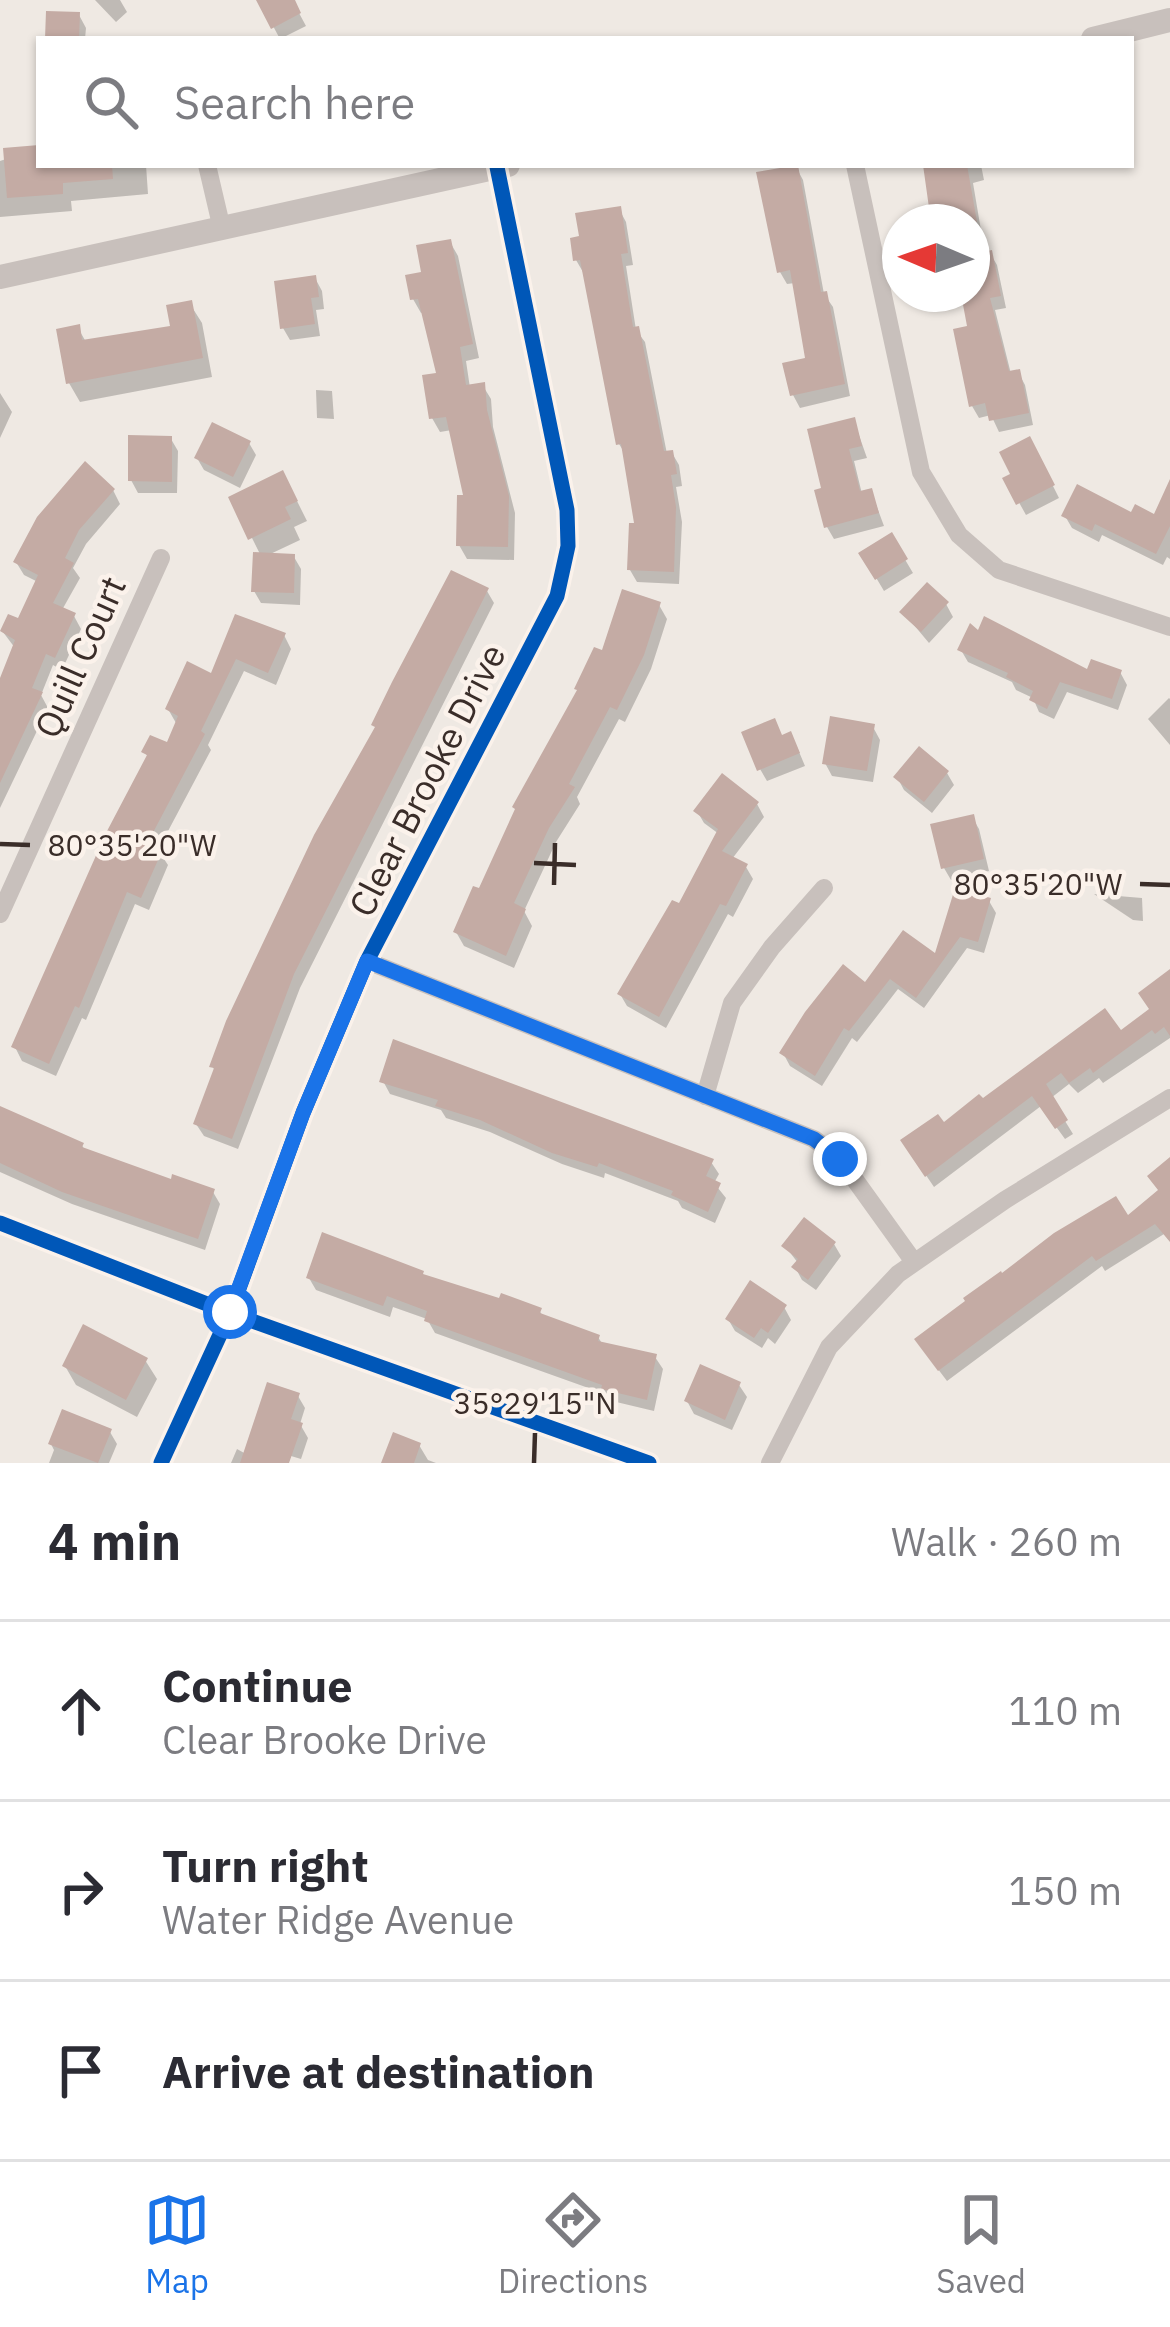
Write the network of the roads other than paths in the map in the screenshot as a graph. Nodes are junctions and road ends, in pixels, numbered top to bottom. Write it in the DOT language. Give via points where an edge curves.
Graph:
graph roads {
  1 [pos="1170,20"];
  2 [pos="1105,36"];
  3 [pos="208,168"];
  4 [pos="493,168"];
  5 [pos="502,168"];
  6 [pos="856,168"];
  7 [pos="222,229"];
  8 [pos="0,278"];
  9 [pos="161,558"];
  10 [pos="1170,627"];
  11 [pos="824,888"];
  12 [pos="0,914"];
  13 [pos="367,961"];
  14 [pos="705,1096"];
  15 [pos="1170,1098"];
  16 [pos="0,1223"];
  17 [pos="914,1262"];
  18 [pos="230,1312"];
  19 [pos="161,1463"];
  20 [pos="649,1463"];
  21 [pos="770,1463"];
  1 -- 2 [label="street"];
  3 -- 7 [label="street"];
  4 -- 7 [label="street"];
  5 -- 13 [label="street, Clear Brooke Drive" via="568,546 556,596"];
  6 -- 10 [label="street" via="921,472 959,535 999,570"];
  7 -- 8 [label="street"];
  9 -- 12 [label="street, Quill Court"];
  11 -- 14 [label="street" via="732,1003"];
  13 -- 14 [label="street"];
  13 -- 18 [label="street, Clear Brooke Drive"];
  14 -- 17 [label="street" via="814,1139 840,1159"];
  15 -- 17 [label="street"];
  16 -- 18 [label="street"];
  17 -- 21 [label="street" via="829,1347"];
  18 -- 19 [label="street, Clear Brooke Drive"];
  18 -- 20 [label="street"];
}
